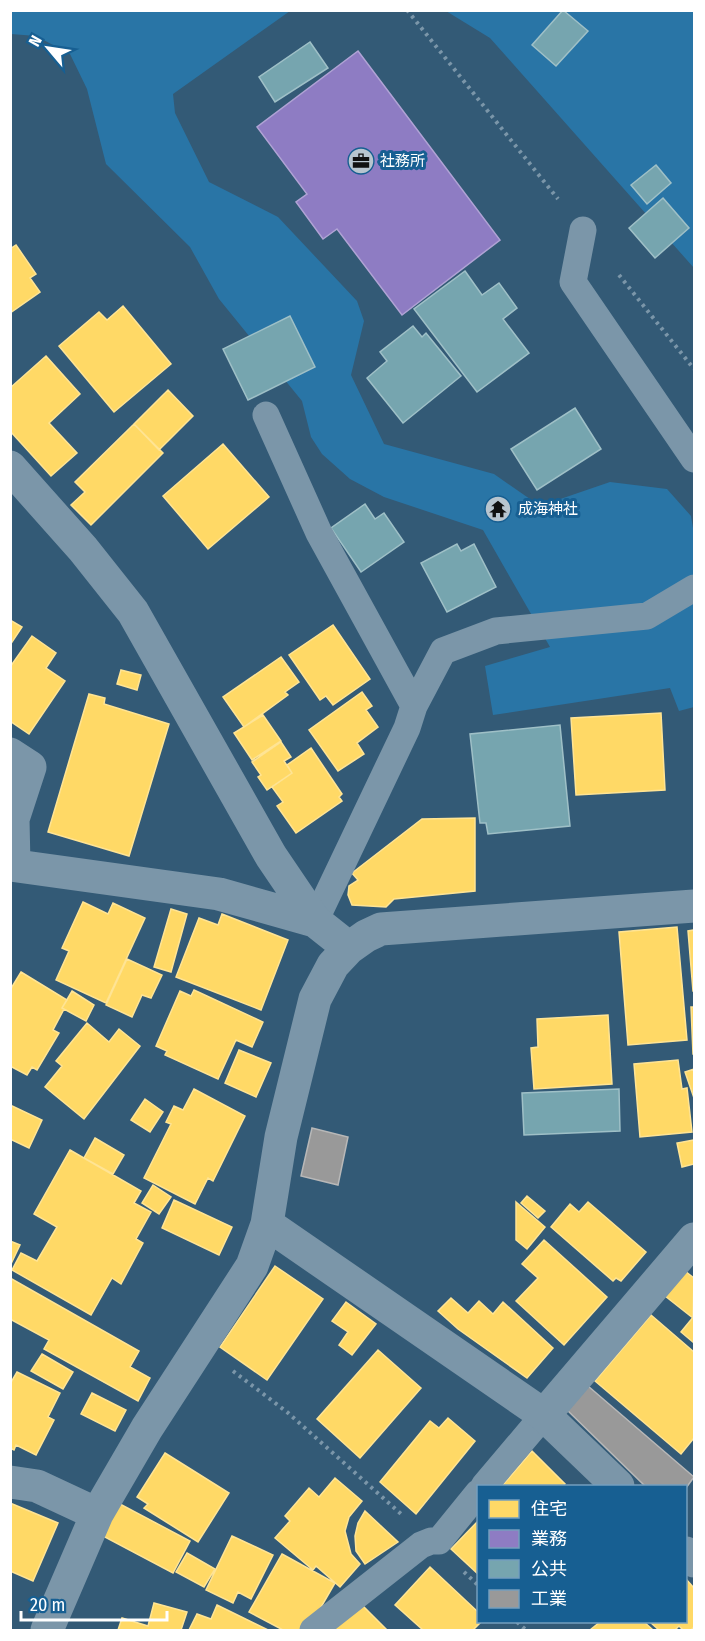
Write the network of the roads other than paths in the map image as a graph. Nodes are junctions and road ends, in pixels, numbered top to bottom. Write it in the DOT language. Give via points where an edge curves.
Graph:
graph roads {
  1 [pos="583,231"];
  2 [pos="266,415"];
  3 [pos="694,459"];
  4 [pos="10,467"];
  5 [pos="694,588"];
  6 [pos="414,706"];
  7 [pos="10,754"];
  8 [pos="12,865"];
  9 [pos="694,906"];
  10 [pos="315,921"];
  11 [pos="349,948"];
  12 [pos="267,1224"];
  13 [pos="694,1239"];
  14 [pos="544,1415"];
  15 [pos="10,1482"];
  16 [pos="485,1485"];
  17 [pos="617,1485"];
  18 [pos="477,1494"];
  19 [pos="97,1514"];
  20 [pos="46,1630"];
  21 [pos="313,1630"];
  1 -- 3 [label="lane" via="573,282"];
  2 -- 6 [label="lane" via="319,533"];
  4 -- 10 [label="street" via="83,549 132,612 271,856"];
  5 -- 6 [label="lane" via="647,616 496,631 443,651"];
  6 -- 10 [label="lane"];
  7 -- 8 [label="street" via="30,767 13,819"];
  8 -- 10 [label="street" via="219,894"];
  9 -- 11 [label="street" via="381,929"];
  10 -- 11 [label="street"];
  11 -- 12 [label="street" via="333,965 315,999 281,1137"];
  12 -- 14 [label="street"];
  12 -- 19 [label="street" via="252,1266 147,1428"];
  13 -- 14 [label="street"];
  14 -- 16 [label="lane"];
  14 -- 17 [label="street"];
  15 -- 19 [label="street" via="37,1486"];
  18 -- 21 [label="lane" via="438,1540 421,1545"];
  19 -- 20 [label="street"];
}
